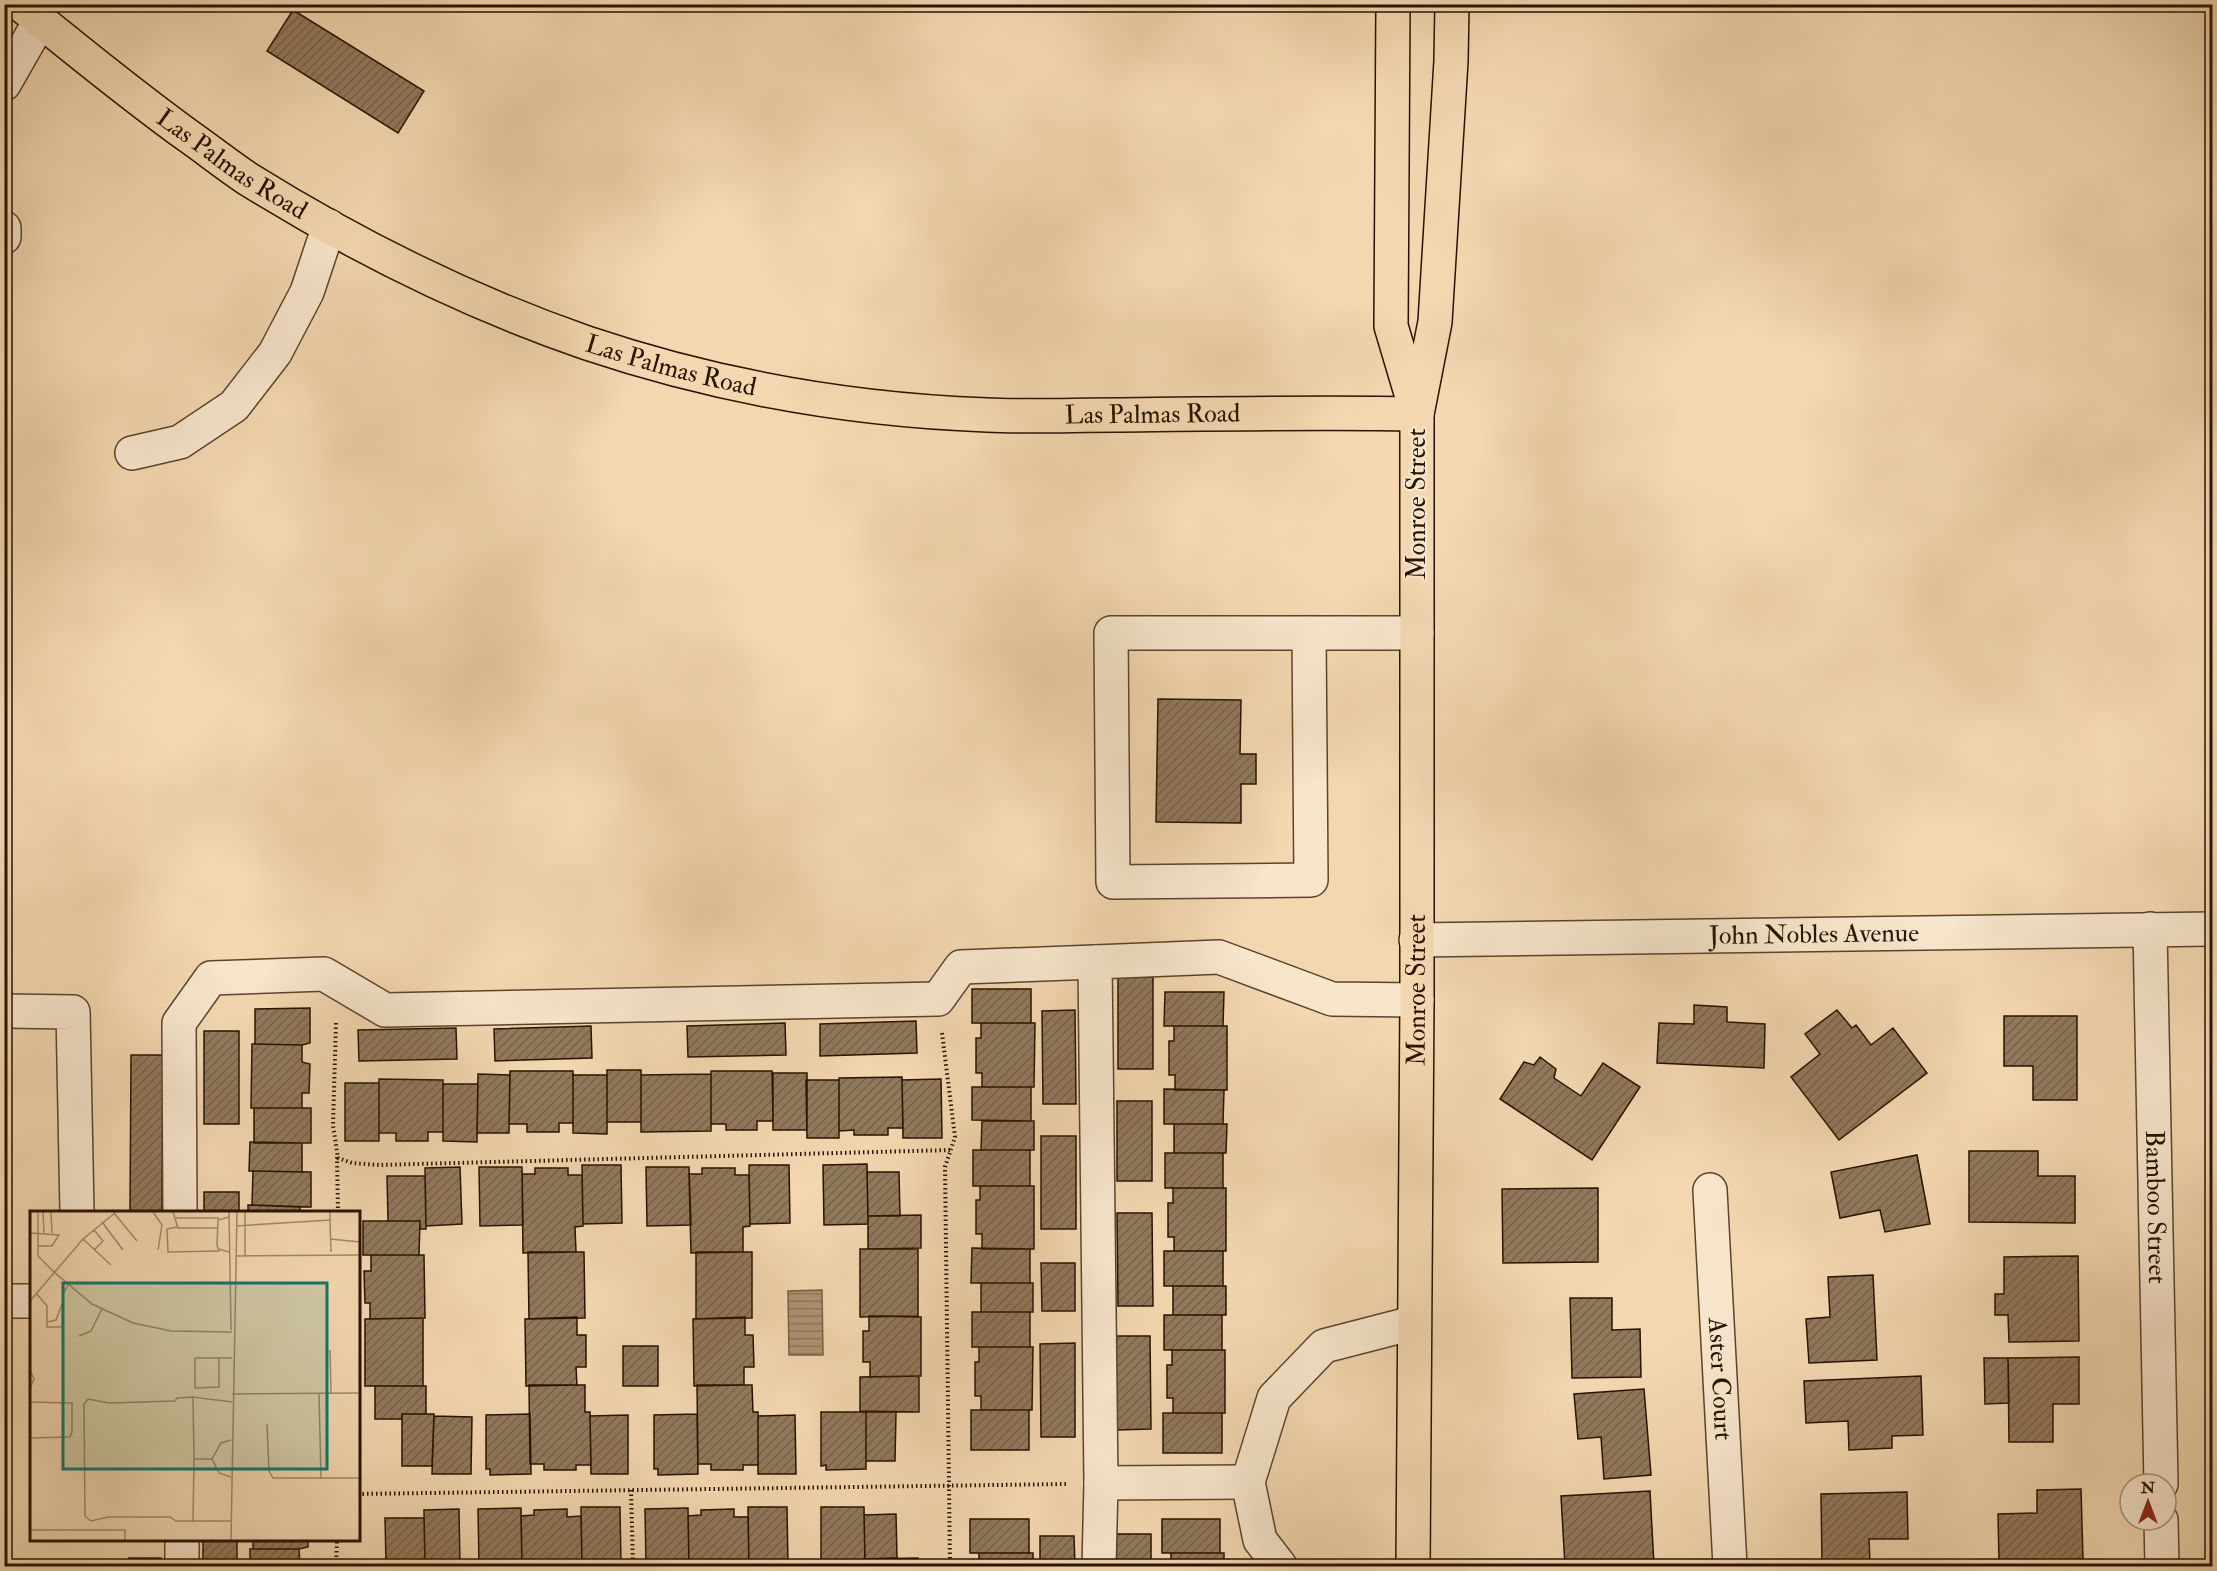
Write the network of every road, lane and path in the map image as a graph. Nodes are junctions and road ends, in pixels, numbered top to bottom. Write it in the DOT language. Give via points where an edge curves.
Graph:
graph roads {
  1 [pos="1393,4"];
  2 [pos="1452,4"];
  3 [pos="30,13"];
  4 [pos="4,84"];
  5 [pos="329,226"];
  6 [pos="4,228"];
  7 [pos="4,237"];
  8 [pos="1417,414"];
  9 [pos="132,453"];
  10 [pos="1309,633"];
  11 [pos="1417,633"];
  12 [pos="2150,929"];
  13 [pos="2212,929"];
  14 [pos="1416,940"];
  15 [pos="1095,962"];
  16 [pos="338,983"];
  17 [pos="938,999"];
  18 [pos="1417,1000"];
  19 [pos="4,1011"];
  20 [pos="951,1150"];
  21 [pos="337,1154"];
  22 [pos="1710,1190"];
  23 [pos="77,1211"];
  24 [pos="180,1211"];
  25 [pos="338,1211"];
  26 [pos="4,1301"];
  27 [pos="30,1301"];
  28 [pos="1413,1323"];
  29 [pos="2161,1472"];
  30 [pos="1248,1482"];
  31 [pos="1101,1483"];
  32 [pos="950,1485"];
  33 [pos="631,1490"];
  34 [pos="360,1494"];
  35 [pos="2161,1532"];
  36 [pos="182,1541"];
  37 [pos="337,1541"];
  38 [pos="182,1566"];
  39 [pos="336,1566"];
  40 [pos="633,1566"];
  41 [pos="950,1566"];
  42 [pos="1099,1566"];
  43 [pos="1280,1566"];
  44 [pos="1413,1566"];
  45 [pos="1730,1566"];
  46 [pos="2162,1566"];
  1 -- 8 [label="main road, Monroe Street" via="1391,326"];
  2 -- 8 [label="main road, Monroe Street" via="1435,321"];
  3 -- 4 [label="street"];
  3 -- 5 [label="main road, Las Palmas Road" via="245,177"];
  5 -- 8 [label="main road, Las Palmas Road" via="434,281 588,343 749,386 829,401 990,416"];
  5 -- 9 [label="street" via="307,292 275,354 234,406 180,442"];
  6 -- 7 [label="street"];
  8 -- 11 [label="main road, Monroe Street"];
  10 -- 10 [label="street" via="1111,633 1113,882 1311,880"];
  10 -- 11 [label="street"];
  11 -- 14 [label="main road, Monroe Street"];
  12 -- 13 [label="street, John Nobles Avenue"];
  12 -- 14 [label="street, John Nobles Avenue"];
  12 -- 29 [label="street, Bamboo Street"];
  14 -- 18 [label="main road, Monroe Street"];
  15 -- 17 [label="street" via="961,967"];
  15 -- 18 [label="street" via="1220,957 1332,999"];
  15 -- 31 [label="street"];
  16 -- 17 [label="street" via="385,1010"];
  16 -- 21 [label="path" via="333,1125"];
  16 -- 24 [label="street" via="324,974 211,978 179,1023"];
  17 -- 20 [label="path" via="955,1137"];
  18 -- 28 [label="main road, Monroe Street"];
  19 -- 23 [label="street" via="73,1012"];
  20 -- 21 [label="path" via="378,1165 352,1163"];
  20 -- 32 [label="path" via="945,1167"];
  21 -- 25 [label="path"];
  22 -- 45 [label="street, Aster Court"];
  26 -- 27 [label="street"];
  28 -- 30 [label="street" via="1324,1346 1274,1398"];
  28 -- 44 [label="main road, Monroe Street"];
  30 -- 31 [label="street"];
  30 -- 43 [label="street" via="1260,1540"];
  31 -- 32 [label="path"];
  31 -- 42 [label="street"];
  32 -- 33 [label="path"];
  32 -- 41 [label="path"];
  33 -- 34 [label="path"];
  33 -- 40 [label="path"];
  35 -- 46 [label="street"];
  36 -- 38 [label="street"];
  37 -- 39 [label="path"];
}
